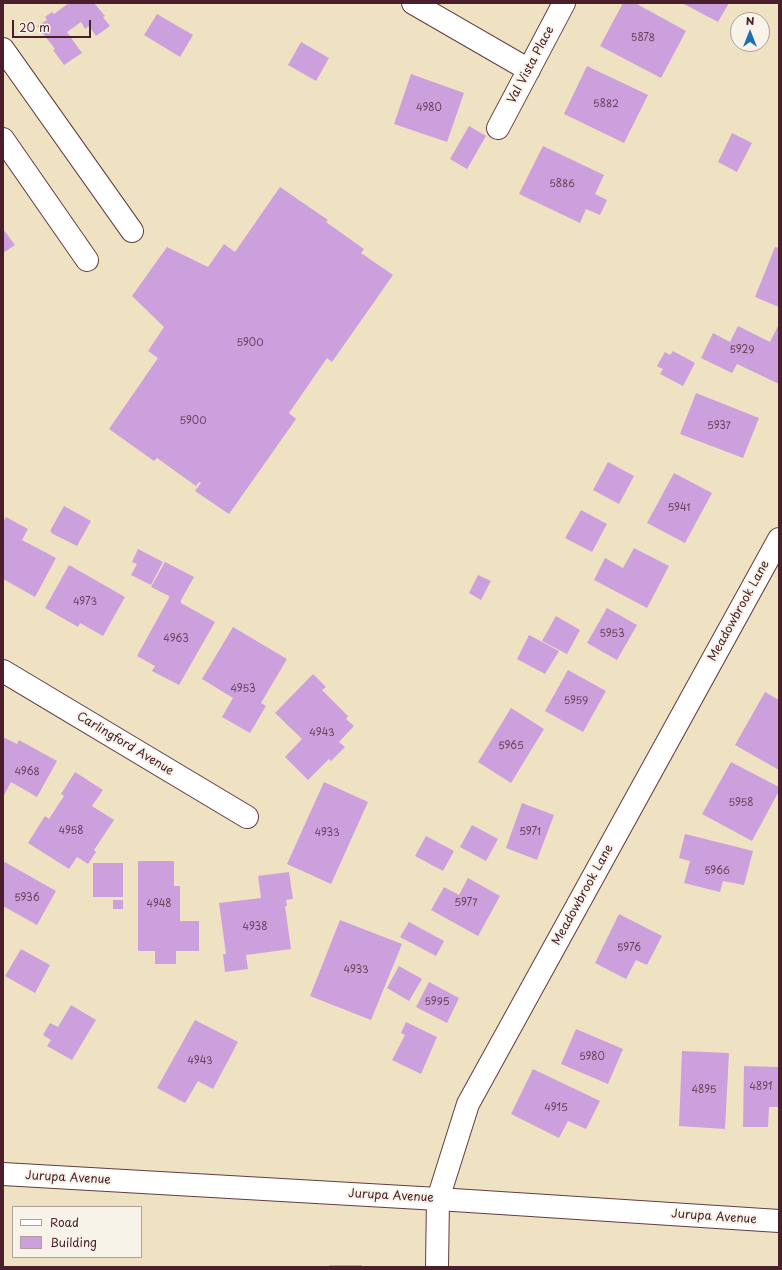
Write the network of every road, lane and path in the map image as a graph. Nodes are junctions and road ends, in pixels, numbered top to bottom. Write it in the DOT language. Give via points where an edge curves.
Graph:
graph roads {
  1 [pos="413,3"];
  2 [pos="564,3"];
  3 [pos="3,49"];
  4 [pos="529,70"];
  5 [pos="498,128"];
  6 [pos="3,139"];
  7 [pos="132,231"];
  8 [pos="87,260"];
  9 [pos="779,538"];
  10 [pos="3,671"];
  11 [pos="247,817"];
  12 [pos="3,1174"];
  13 [pos="438,1199"];
  14 [pos="779,1221"];
  15 [pos="437,1267"];
  1 -- 4 [label="street"];
  2 -- 4 [label="street, Val Vista Place"];
  3 -- 7 [label="street"];
  4 -- 5 [label="street, Val Vista Place"];
  6 -- 8 [label="street"];
  9 -- 13 [label="street, Meadowbrook Lane" via="468,1104"];
  10 -- 11 [label="street, Carlingford Avenue"];
  12 -- 13 [label="street, Jurupa Avenue"];
  13 -- 14 [label="street, Jurupa Avenue"];
  13 -- 15 [label="street, Meadowbrook Lane"];
}
